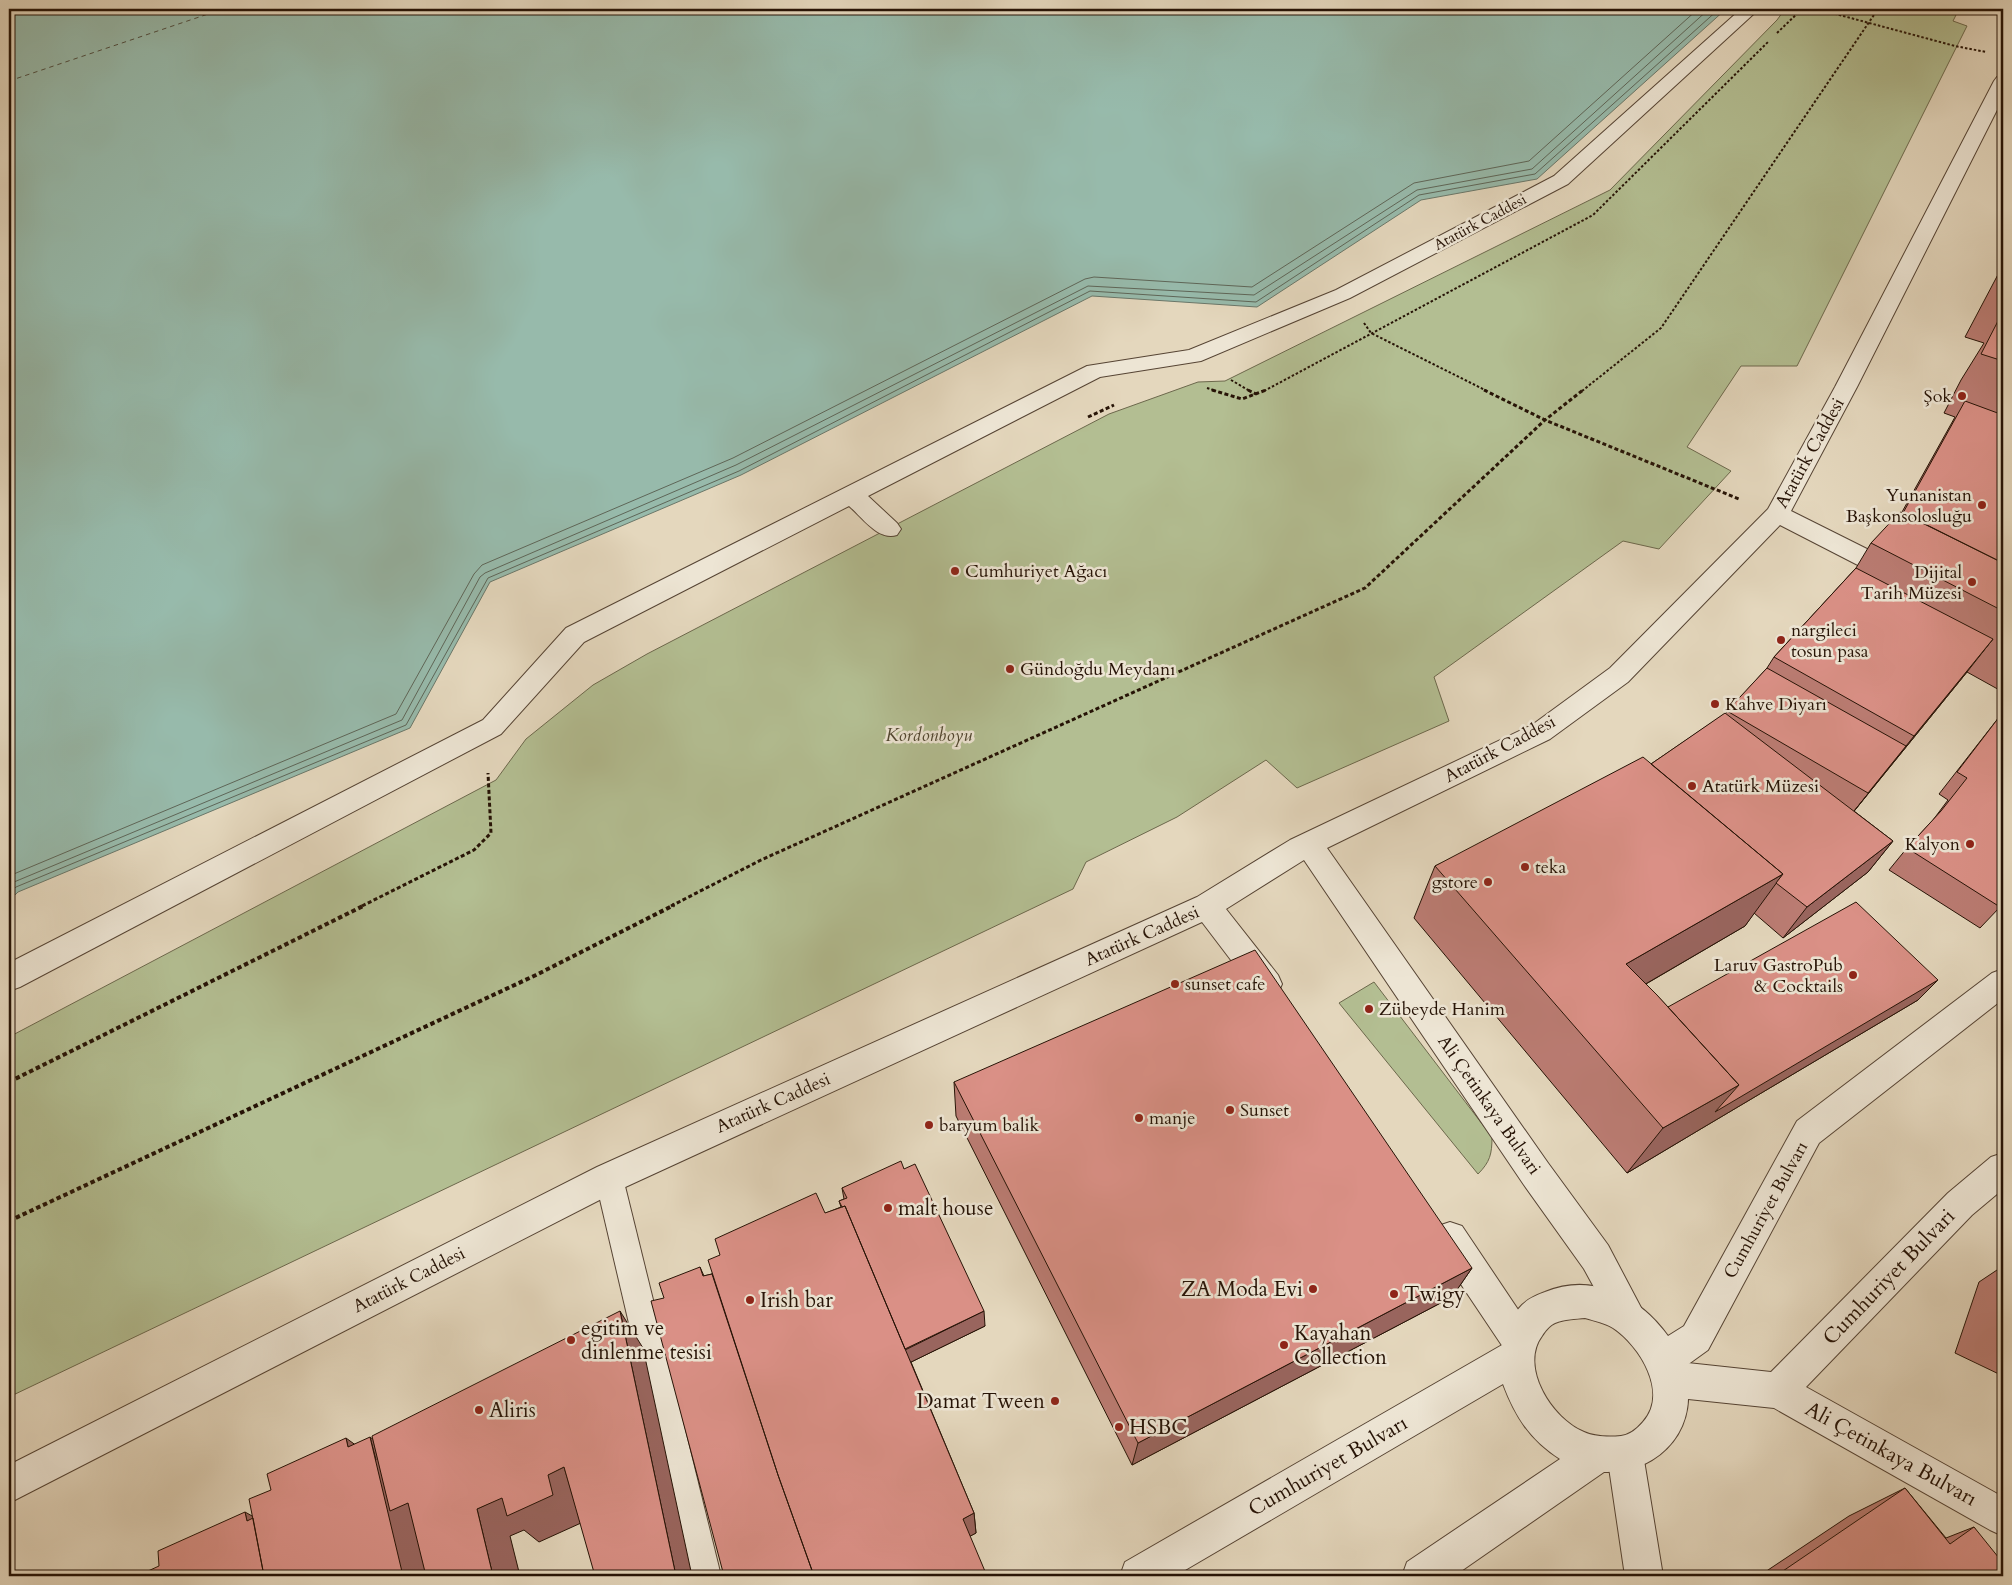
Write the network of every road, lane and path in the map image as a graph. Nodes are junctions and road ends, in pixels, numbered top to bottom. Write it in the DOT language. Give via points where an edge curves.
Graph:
graph roads {
  1 [pos="1752,9"];
  2 [pos="1817,9"];
  3 [pos="1878,9"];
  4 [pos="1870,23"];
  5 [pos="1994,53"];
  6 [pos="2003,81"];
  7 [pos="1344,294"];
  8 [pos="1545,420"];
  9 [pos="851,494"];
  10 [pos="1777,514"];
  11 [pos="889,529"];
  12 [pos="1916,584"];
  13 [pos="492,727"];
  14 [pos="1309,844"];
  15 [pos="1207,906"];
  16 [pos="9,978"];
  17 [pos="2003,982"];
  18 [pos="1286,1009"];
  19 [pos="9,1082"];
  20 [pos="2003,1168"];
  21 [pos="609,1178"];
  22 [pos="1436,1218"];
  23 [pos="9,1221"];
  24 [pos="1630,1319"];
  25 [pos="1518,1349"];
  26 [pos="1666,1370"];
  27 [pos="1778,1391"];
  28 [pos="1612,1454"];
  29 [pos="9,1485"];
  30 [pos="2003,1517"];
  31 [pos="705,1576"];
  32 [pos="1139,1576"];
  33 [pos="1421,1576"];
  34 [pos="1644,1576"];
  1 -- 7 [label="street, Atatürk Caddesi" via="1561,180"];
  2 -- 4 [label="path"];
  3 -- 4 [label="path"];
  4 -- 5 [label="path"];
  4 -- 8 [label="path" via="1661,328"];
  6 -- 10 [label="street, Atatürk Caddesi"];
  7 -- 8 [label="path" via="1371,333"];
  7 -- 9 [label="street, Atatürk Caddesi" via="1193,356 1094,371"];
  8 -- 10 [label="path"];
  8 -- 23 [label="path" via="1365,588 761,860 536,975"];
  9 -- 11 [label="street"];
  9 -- 13 [label="street, Atatürk Caddesi" via="576,635"];
  10 -- 12 [label="street"];
  10 -- 14 [label="street, Atatürk Caddesi" via="1619,675 1541,732"];
  13 -- 16 [label="street"];
  13 -- 19 [label="path" via="500,756 488,774 491,833 474,850"];
  14 -- 15 [label="street, Atatürk Caddesi"];
  14 -- 24 [label="street, Ali Çetinkaya Bulvari" via="1596,1256"];
  15 -- 18 [label="street"];
  15 -- 21 [label="street, Atatürk Caddesi"];
  17 -- 26 [label="street, Cumhuriyet Bulvarı" via="1808,1132 1696,1338"];
  20 -- 27 [label="street, Cumhuriyet Bulvari" via="1960,1204"];
  21 -- 29 [label="street, Atatürk Caddesi"];
  21 -- 31 [label="lane"];
  22 -- 25 [label="street"];
  24 -- 25 [label="street" via="1608,1307 1585,1301 1563,1302 1528,1322"];
  24 -- 26 [label="street" via="1649,1338"];
  25 -- 28 [label="street" via="1520,1381 1530,1407 1549,1429 1572,1446"];
  25 -- 32 [label="street, Cumhuriyet Bulvarı"];
  26 -- 27 [label="street"];
  26 -- 28 [label="street" via="1671,1400 1667,1420 1658,1436 1643,1448"];
  27 -- 30 [label="street, Ali Çetinkaya Bulvarı"];
  28 -- 33 [label="street"];
  28 -- 34 [label="street"];
}
